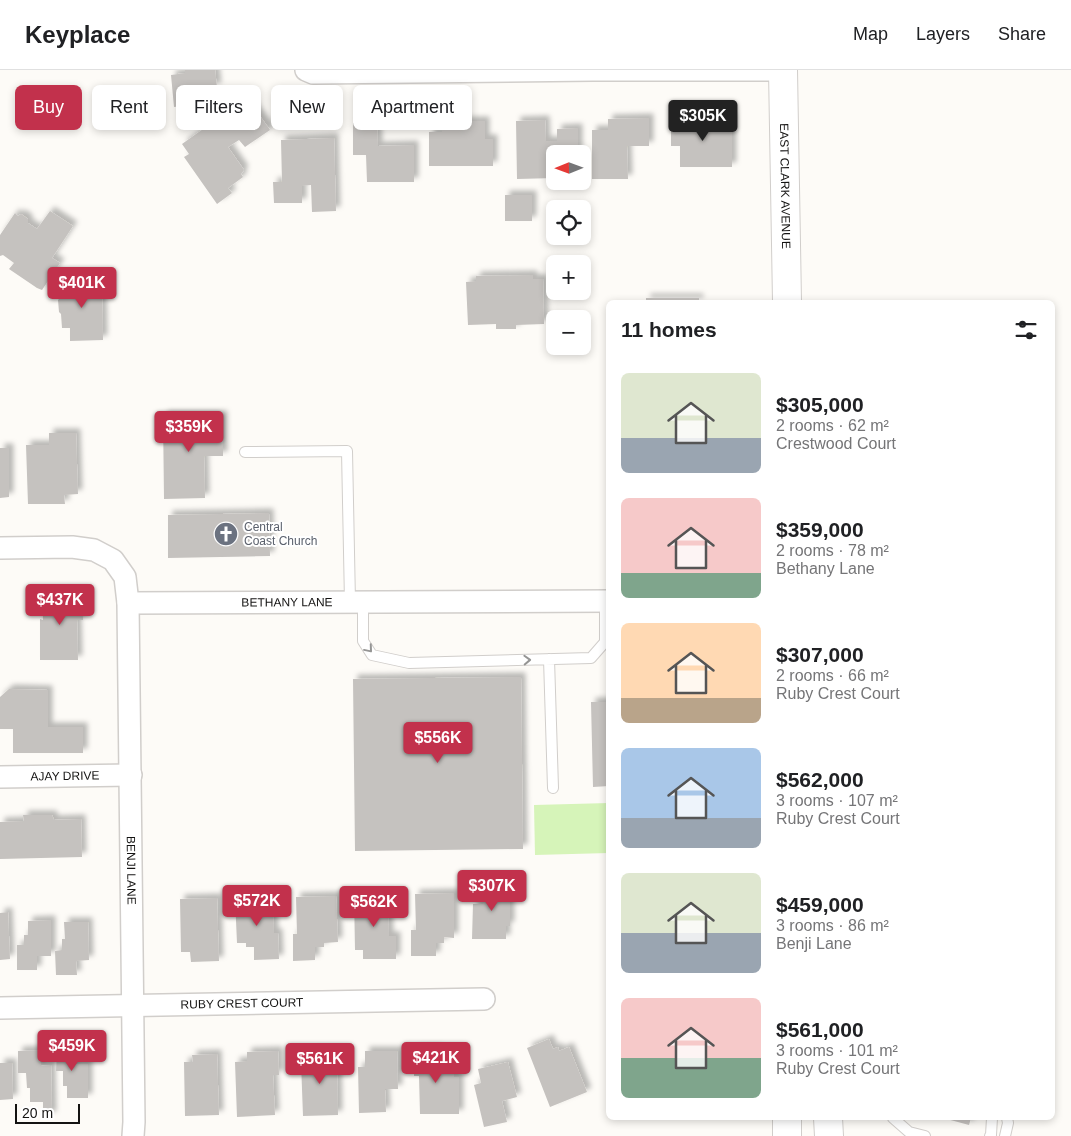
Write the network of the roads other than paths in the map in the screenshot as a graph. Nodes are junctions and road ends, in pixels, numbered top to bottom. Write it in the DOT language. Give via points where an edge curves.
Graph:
graph roads {
  1 [pos="306,70"];
  2 [pos="593,70"];
  3 [pos="783,70"];
  4 [pos="786,300"];
  5 [pos="245,452"];
  6 [pos="0,548"];
  7 [pos="606,601"];
  8 [pos="356,602"];
  9 [pos="128,603"];
  10 [pos="606,622"];
  11 [pos="549,659"];
  12 [pos="131,775"];
  13 [pos="0,777"];
  14 [pos="553,788"];
  15 [pos="484,999"];
  16 [pos="133,1006"];
  17 [pos="0,1008"];
  18 [pos="787,1120"];
  19 [pos="828,1120"];
  20 [pos="896,1120"];
  21 [pos="992,1120"];
  22 [pos="1007,1120"];
  23 [pos="133,1136"];
  24 [pos="787,1136"];
  25 [pos="829,1136"];
  26 [pos="925,1136"];
  27 [pos="990,1136"];
  28 [pos="1005,1136"];
  1 -- 2 [label="street" via="313,73"];
  2 -- 3 [label="street"];
  3 -- 4 [label="main road, EAST CLARK AVENUE"];
  5 -- 8 [label="lane" via="347,450"];
  6 -- 9 [label="street" via="72,547 94,550 112,560 125,577"];
  7 -- 8 [label="street, BETHANY LANE"];
  8 -- 9 [label="street, BETHANY LANE"];
  8 -- 11 [label="lane, one-way" via="363,642 372,655 409,664"];
  9 -- 12 [label="street, BENJI LANE"];
  10 -- 11 [label="lane" via="605,642 591,658"];
  11 -- 14 [label="lane"];
  12 -- 13 [label="street, AJAY DRIVE"];
  12 -- 16 [label="street, BENJI LANE"];
  15 -- 16 [label="street, RUBY CREST COURT"];
  16 -- 17 [label="street, RUBY CREST COURT"];
  16 -- 23 [label="street, BENJI LANE"];
  18 -- 24 [label="main road"];
  19 -- 25 [label="main road"];
  20 -- 26 [label="lane" via="910,1132"];
  21 -- 27 [label="lane"];
  22 -- 28 [label="lane"];
}
